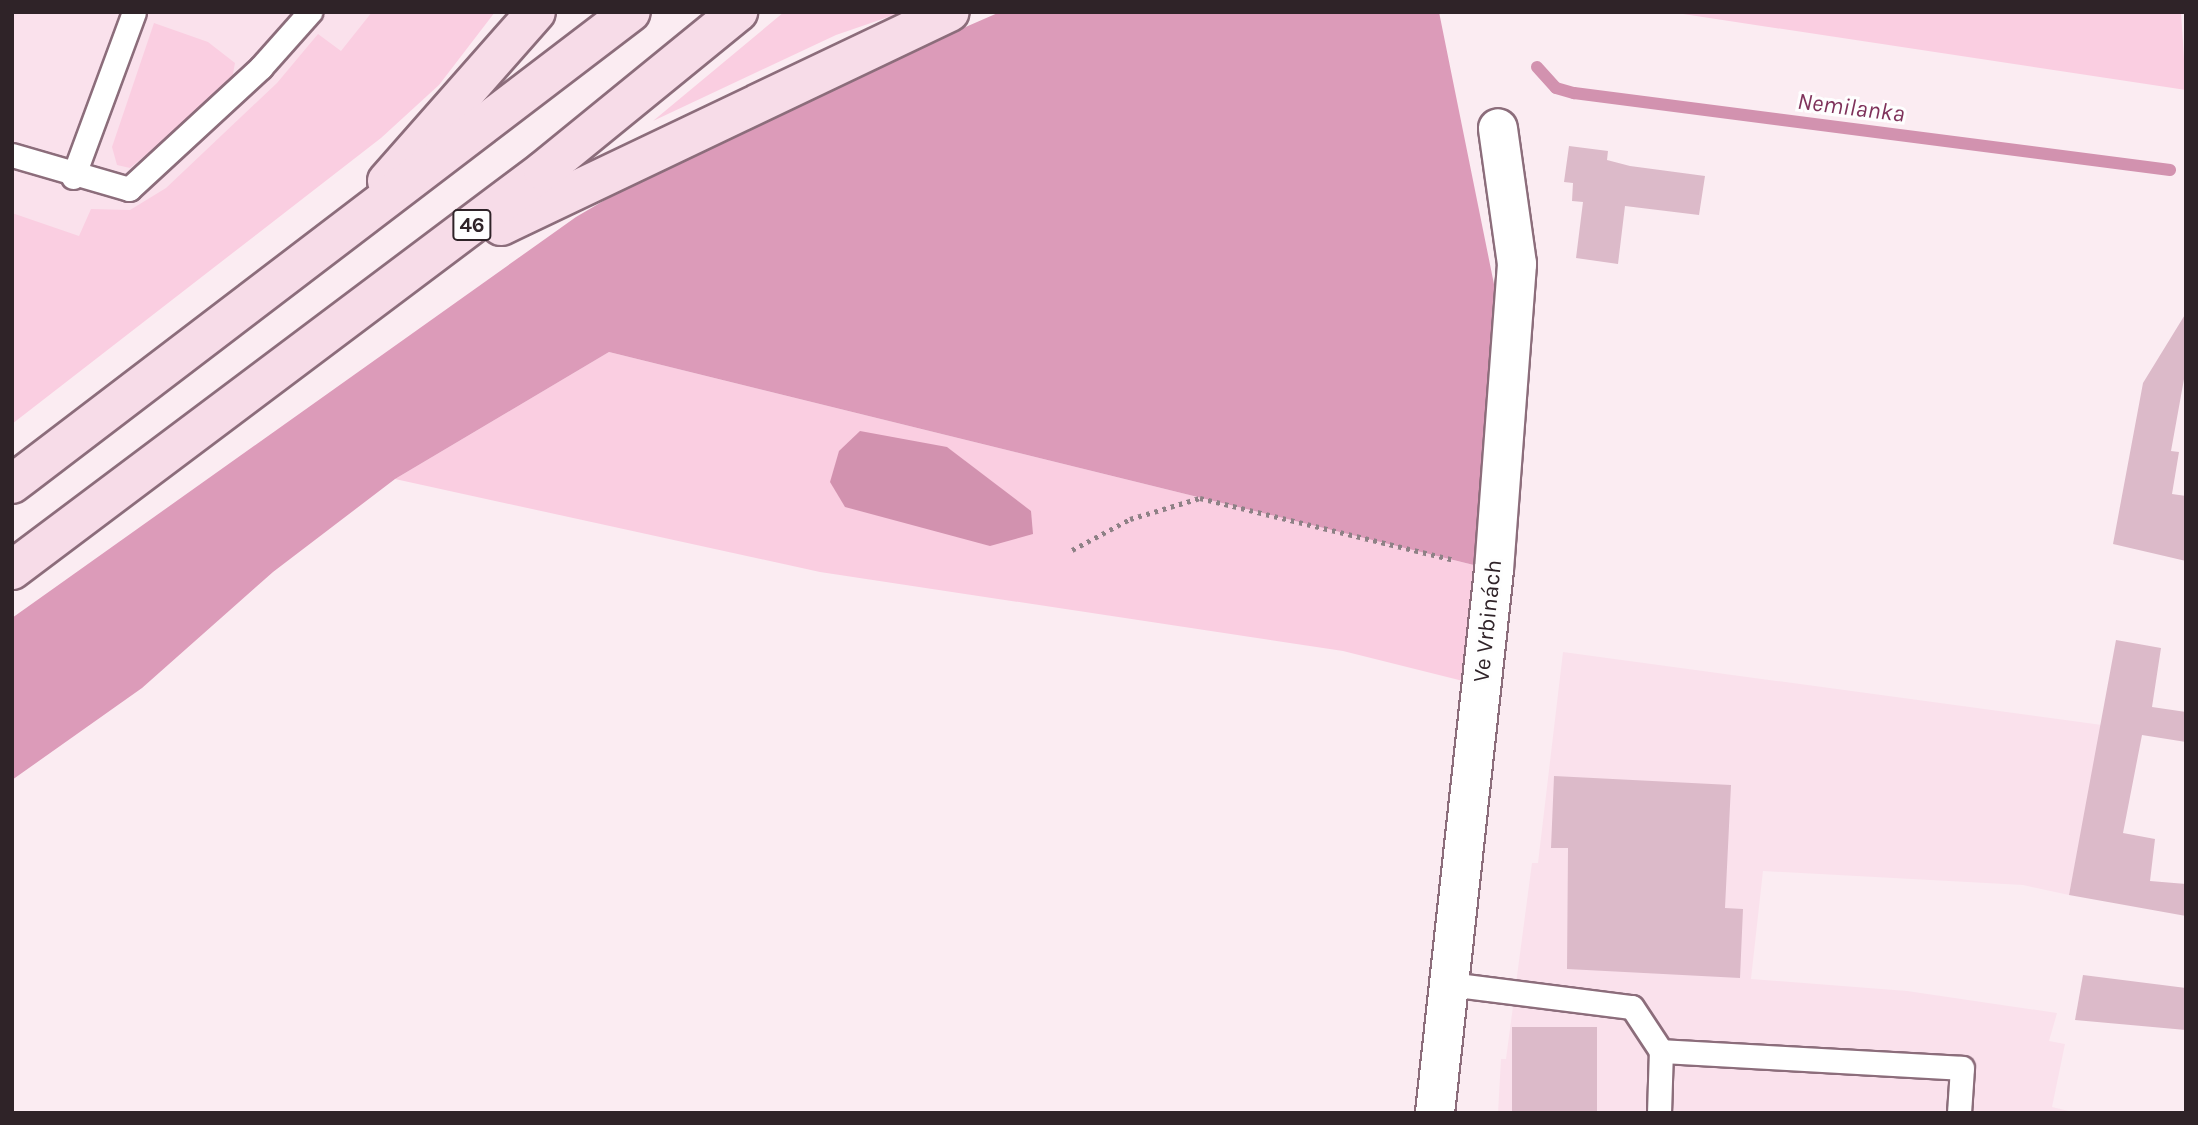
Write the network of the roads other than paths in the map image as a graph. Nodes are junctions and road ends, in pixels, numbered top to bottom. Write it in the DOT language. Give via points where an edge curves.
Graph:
graph roads {
  1 [pos="134,12"];
  2 [pos="310,12"];
  3 [pos="536,12"];
  4 [pos="631,12"];
  5 [pos="738,12"];
  6 [pos="950,12"];
  7 [pos="1498,128"];
  8 [pos="12,155"];
  9 [pos="73,177"];
  10 [pos="316,258"];
  11 [pos="409,273"];
  12 [pos="12,484"];
  13 [pos="12,570"];
  14 [pos="1449,984"];
  15 [pos="1661,1051"];
  16 [pos="1435,1113"];
  17 [pos="1659,1113"];
  18 [pos="1959,1113"];
  1 -- 9 [label="lane"];
  2 -- 9 [label="lane" via="261,67 129,189"];
  3 -- 10 [label="main road"];
  4 -- 10 [label="main road"];
  5 -- 11 [label="main road, 46"];
  6 -- 11 [label="main road" via="611,169"];
  7 -- 14 [label="street, Ve Vrbinách" via="1517,264 1494,570"];
  8 -- 9 [label="lane"];
  10 -- 12 [label="main road"];
  11 -- 13 [label="main road, 46"];
  14 -- 15 [label="lane" via="1632,1007"];
  14 -- 16 [label="street, Ve Vrbinách"];
  15 -- 17 [label="lane"];
  15 -- 18 [label="lane" via="1962,1068"];
}
